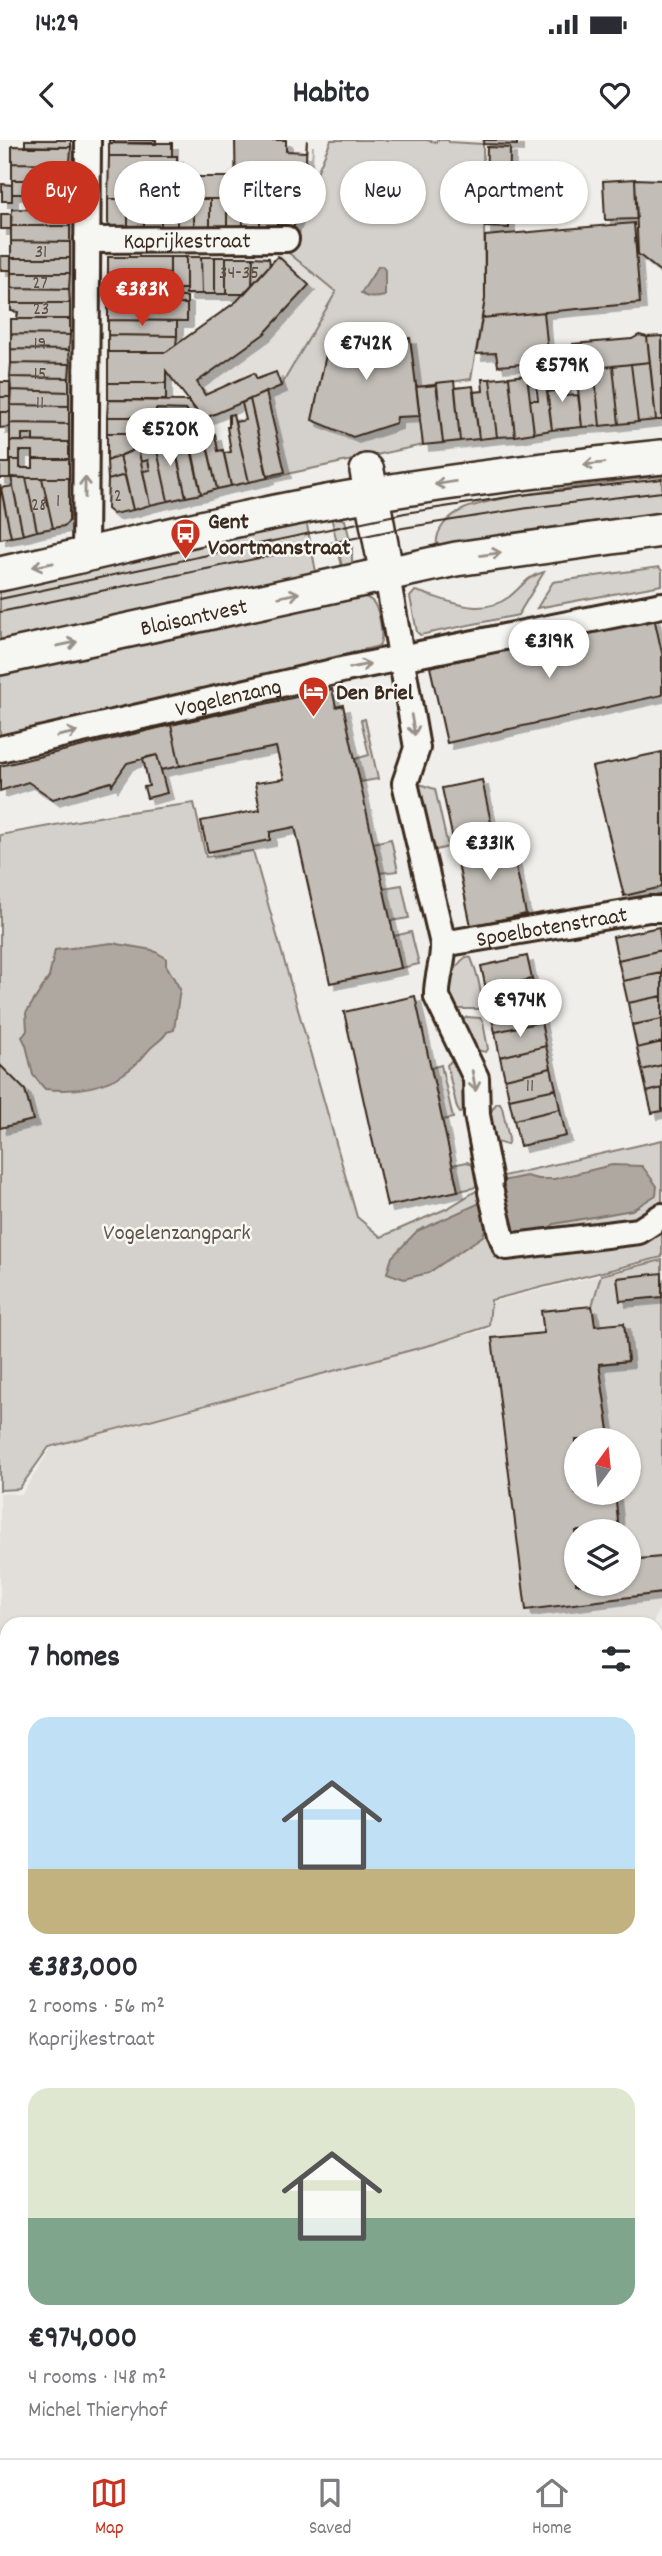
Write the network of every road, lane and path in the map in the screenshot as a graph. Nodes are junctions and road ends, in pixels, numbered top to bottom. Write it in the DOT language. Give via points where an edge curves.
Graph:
graph roads {
  1 [pos="88,140"];
  2 [pos="286,239"];
  3 [pos="87,240"];
  4 [pos="662,457"];
  5 [pos="369,482"];
  6 [pos="662,530"];
  7 [pos="85,556"];
  8 [pos="0,574"];
  9 [pos="387,575"];
  10 [pos="662,605"];
  11 [pos="402,657"];
  12 [pos="0,658"];
  13 [pos="0,749"];
  14 [pos="662,909"];
  15 [pos="443,944"];
  16 [pos="662,1216"];
  1 -- 3 [label="street"];
  2 -- 3 [label="street, Kaprijkestraat"];
  7 -- 3 [label="street, one-way"];
  4 -- 5 [label="main road, one-way"];
  5 -- 7 [label="main road" via="275,513"];
  5 -- 9 [label="main road"];
  9 -- 6 [label="main road, Blaisantvest, one-way" via="456,559"];
  7 -- 8 [label="main road, one-way"];
  9 -- 11 [label="street"];
  12 -- 9 [label="main road, Blaisantvest, one-way"];
  10 -- 11 [label="street, Vogelenzang"];
  13 -- 11 [label="street, Vogelenzang, one-way"];
  11 -- 15 [label="street, one-way" via="417,748 405,783"];
  14 -- 15 [label="street, Spoelbotenstraat"];
  15 -- 16 [label="street, one-way" via="437,997 475,1078 490,1187 506,1247 639,1231"];
}
